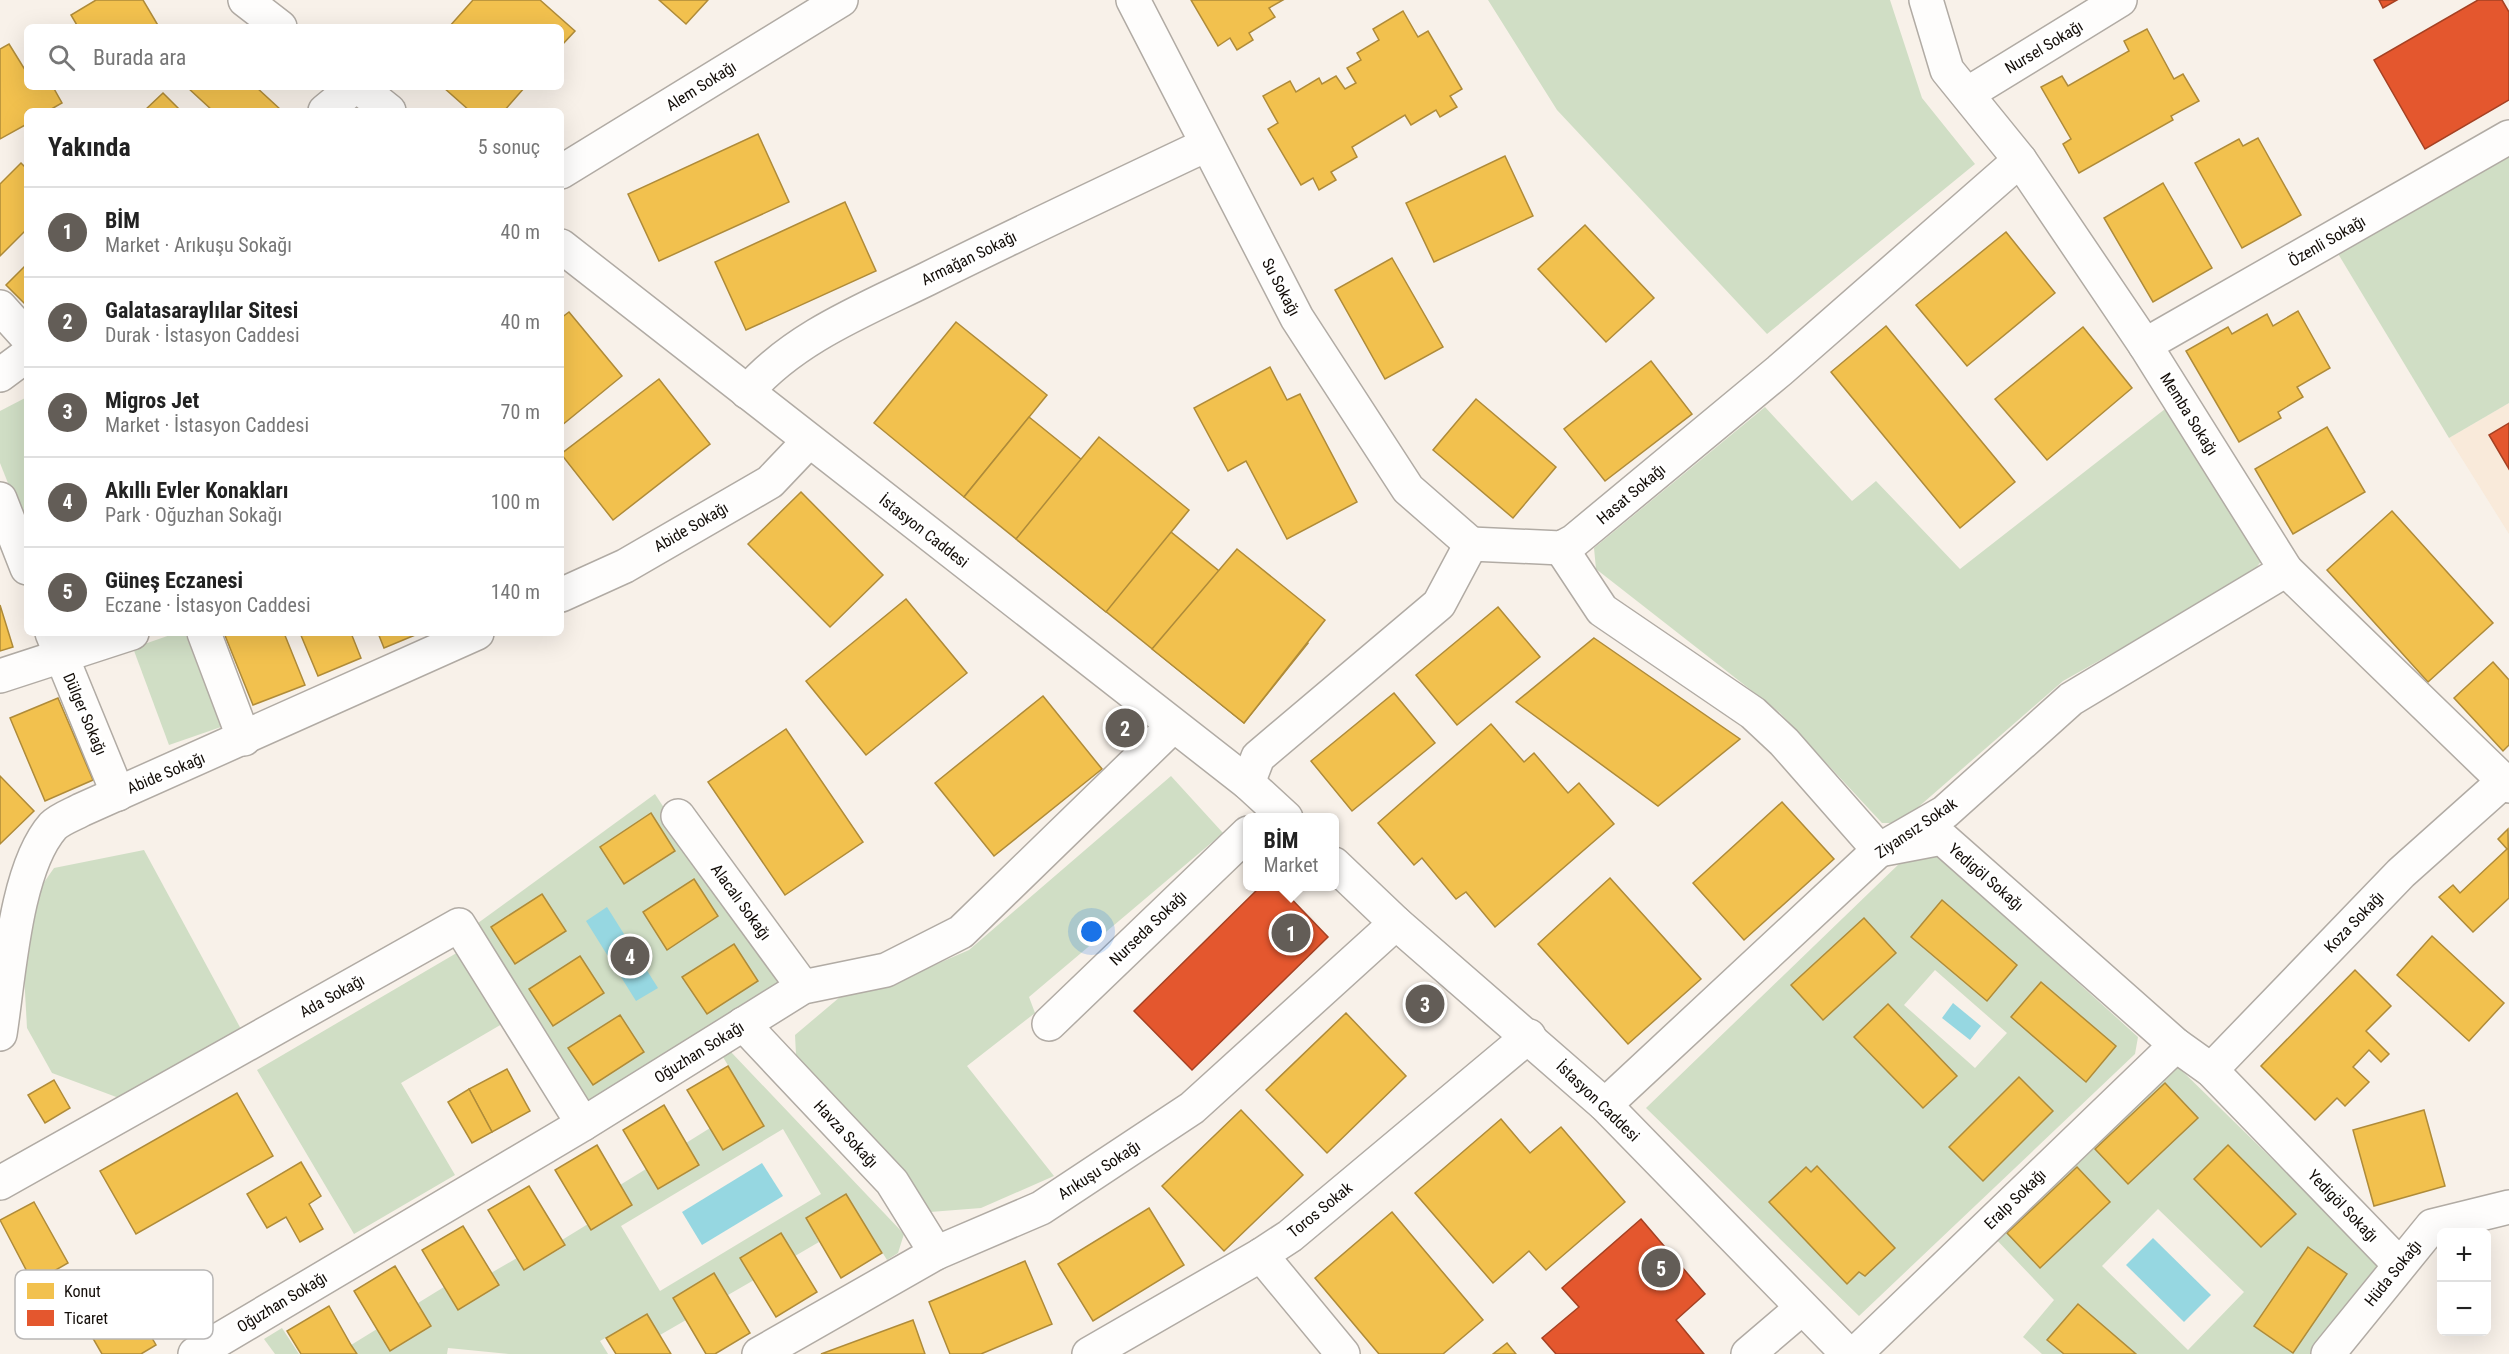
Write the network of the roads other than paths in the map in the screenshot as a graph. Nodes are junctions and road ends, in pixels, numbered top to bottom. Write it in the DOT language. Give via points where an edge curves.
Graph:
graph roads {
  1 [pos="245,0"];
  2 [pos="841,0"];
  3 [pos="1133,0"];
  4 [pos="1926,0"];
  5 [pos="2120,0"];
  6 [pos="276,24"];
  7 [pos="352,90"];
  8 [pos="360,90"];
  9 [pos="1967,94"];
  10 [pos="329,108"];
  11 [pos="385,108"];
  12 [pos="2509,137"];
  13 [pos="1206,145"];
  14 [pos="2020,160"];
  15 [pos="564,170"];
  16 [pos="564,254"];
  17 [pos="0,307"];
  18 [pos="24,334"];
  19 [pos="2145,345"];
  20 [pos="24,357"];
  21 [pos="0,375"];
  22 [pos="747,392"];
  23 [pos="808,441"];
  24 [pos="0,499"];
  25 [pos="1471,544"];
  26 [pos="1561,548"];
  27 [pos="24,560"];
  28 [pos="2286,570"];
  29 [pos="564,594"];
  30 [pos="113,636"];
  31 [pos="205,636"];
  32 [pos="470,636"];
  33 [pos="57,645"];
  34 [pos="0,676"];
  35 [pos="1173,726"];
  36 [pos="244,739"];
  37 [pos="1248,783"];
  38 [pos="2506,783"];
  39 [pos="118,794"];
  40 [pos="1274,813"];
  41 [pos="678,816"];
  42 [pos="1243,837"];
  43 [pos="1879,850"];
  44 [pos="1339,868"];
  45 [pos="1396,923"];
  46 [pos="803,987"];
  47 [pos="743,1024"];
  48 [pos="1049,1024"];
  49 [pos="0,1034"];
  50 [pos="1529,1036"];
  51 [pos="2176,1045"];
  52 [pos="2211,1070"];
  53 [pos="1605,1105"];
  54 [pos="583,1124"];
  55 [pos="0,1182"];
  56 [pos="2509,1207"];
  57 [pos="936,1253"];
  58 [pos="1261,1255"];
  59 [pos="2399,1264"];
  60 [pos="1802,1308"];
  61 [pos="195,1354"];
  62 [pos="759,1354"];
  63 [pos="1089,1354"];
  64 [pos="1343,1354"];
  65 [pos="1748,1354"];
  66 [pos="1848,1354"];
  67 [pos="1855,1354"];
  68 [pos="2328,1354"];
  1 -- 6 [label="street"];
  2 -- 15 [label="street, Alem Sokağı"];
  3 -- 13 [label="street, Su Sokağı"];
  4 -- 9 [label="street, Memba Sokağı" via="1947,70"];
  5 -- 9 [label="street, Nursel Sokağı"];
  7 -- 10 [label="street"];
  8 -- 11 [label="street"];
  9 -- 14 [label="street, Memba Sokağı"];
  12 -- 19 [label="street, Özenli Sokağı"];
  13 -- 22 [label="street, Armağan Sokağı" via="824,330 766,370"];
  13 -- 25 [label="street, Su Sokağı" via="1297,318 1408,489"];
  14 -- 19 [label="street, Memba Sokağı"];
  14 -- 26 [label="street, Hasat Sokağı" via="1770,378"];
  16 -- 22 [label="street, İstasyon Caddesi"];
  17 -- 18 [label="street"];
  19 -- 28 [label="street, Memba Sokağı"];
  20 -- 21 [label="street"];
  22 -- 23 [label="street, İstasyon Caddesi"];
  23 -- 29 [label="street, Abide Sokağı" via="770,482 625,566"];
  23 -- 35 [label="street, İstasyon Caddesi"];
  24 -- 27 [label="street"];
  25 -- 26 [label="street"];
  25 -- 37 [label="street" via="1439,604 1258,757"];
  26 -- 43 [label="street" via="1602,610 1753,713 1784,742"];
  28 -- 38 [label="street, Memba Sokağı"];
  28 -- 43 [label="street, Ziyansız Sokak" via="2071,699 1945,812"];
  30 -- 33 [label="street"];
  31 -- 36 [label="street"];
  32 -- 36 [label="street, Abide Sokağı"];
  33 -- 34 [label="street"];
  33 -- 39 [label="street, Dülger Sokağı"];
  35 -- 37 [label="street, İstasyon Caddesi"];
  35 -- 46 [label="street, Oğuzhan Sokağı" via="961,932 886,970"];
  36 -- 39 [label="street, Abide Sokağı"];
  37 -- 40 [label="street, İstasyon Caddesi"];
  38 -- 52 [label="street, Koza Sokağı" via="2402,873"];
  39 -- 49 [label="street, Abide Sokağı" via="55,824 38,846 23,892"];
  41 -- 46 [label="street, Alacalı Sokağı"];
  42 -- 48 [label="street, Nurseda Sokağı"];
  43 -- 51 [label="street, Yedigöl Sokağı" via="1942,838"];
  43 -- 53 [label="street, Ziyansız Sokak"];
  44 -- 45 [label="street, İstasyon Caddesi"];
  45 -- 50 [label="street, İstasyon Caddesi"];
  45 -- 57 [label="street, Arıkuşu Sokağı" via="1192,1108 1041,1208"];
  46 -- 47 [label="street, Oğuzhan Sokağı"];
  47 -- 54 [label="street, Oğuzhan Sokağı"];
  47 -- 57 [label="street, Havza Sokağı" via="892,1182"];
  50 -- 53 [label="street, İstasyon Caddesi"];
  50 -- 58 [label="street, Toros Sokak" via="1290,1236"];
  51 -- 52 [label="street, Yedigöl Sokağı"];
  51 -- 67 [label="street, Eralp Sokağı"];
  52 -- 59 [label="street, Yedigöl Sokağı"];
  53 -- 60 [label="street, İstasyon Caddesi"];
  54 -- 55 [label="street, Ada Sokağı" via="459,925"];
  54 -- 61 [label="street, Oğuzhan Sokağı"];
  56 -- 59 [label="street, Hüda Sokağı" via="2432,1226"];
  57 -- 62 [label="street, Arıkuşu Sokağı"];
  58 -- 63 [label="street, Toros Sokak"];
  58 -- 64 [label="street"];
  59 -- 68 [label="street, Hüda Sokağı"];
  60 -- 65 [label="street"];
  60 -- 66 [label="street, İstasyon Caddesi"];
}
